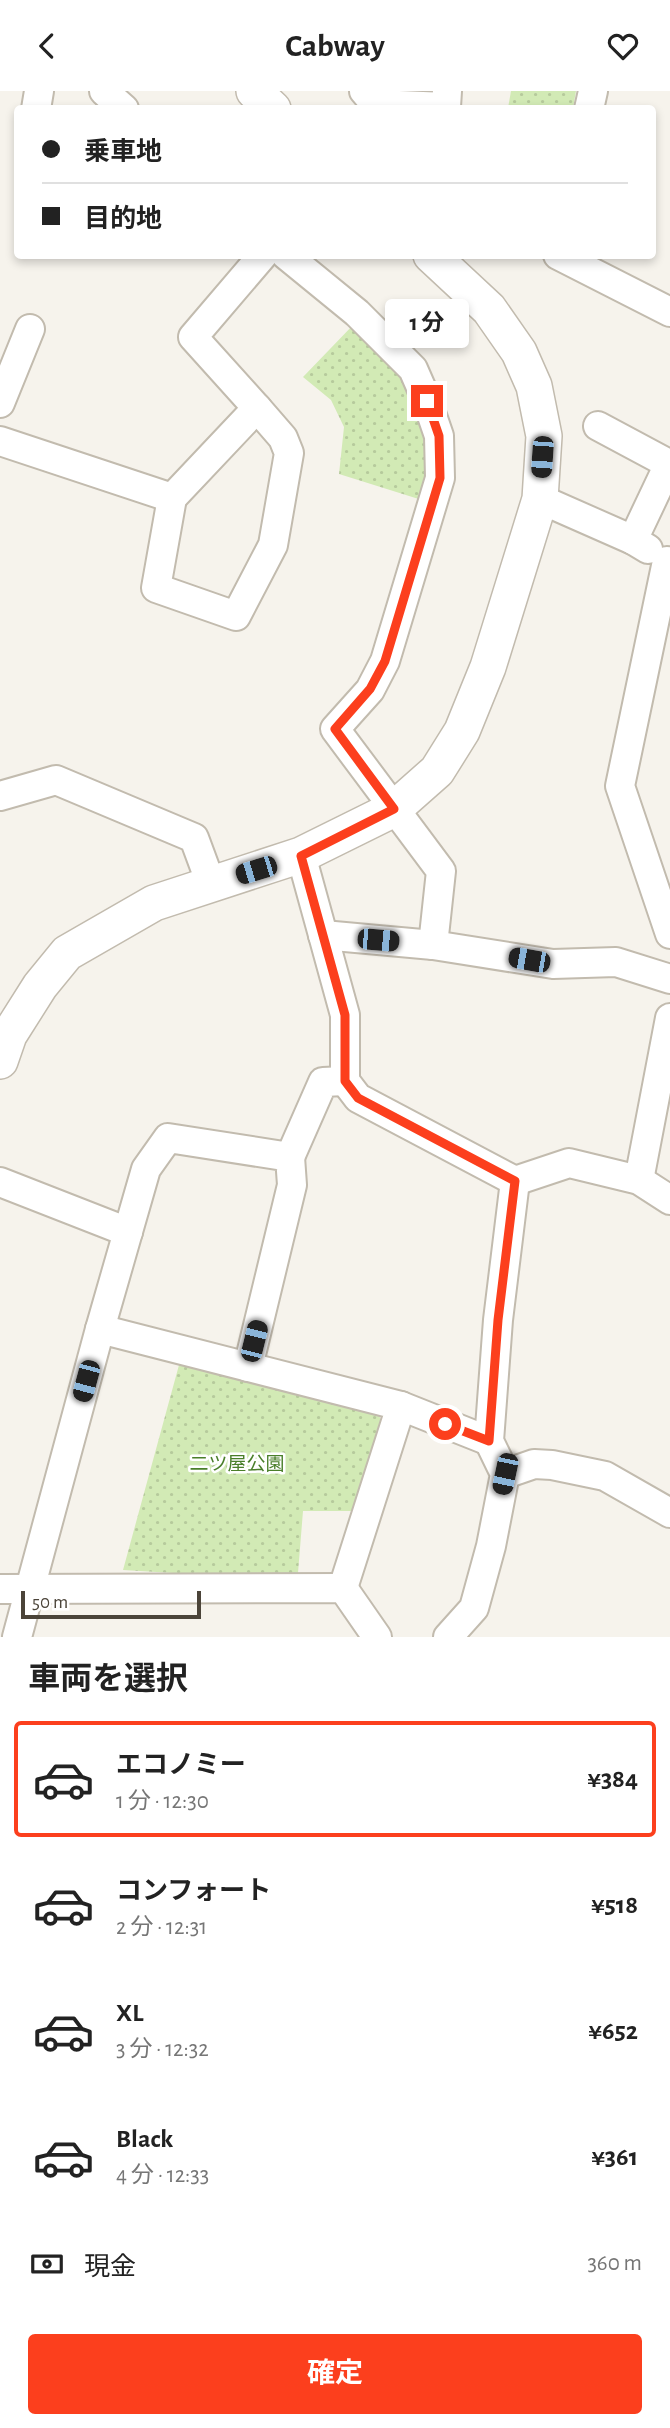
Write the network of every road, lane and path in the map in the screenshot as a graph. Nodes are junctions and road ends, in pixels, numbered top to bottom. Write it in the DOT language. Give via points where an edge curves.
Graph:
graph roads {
  1 [pos="104,91"];
  2 [pos="254,91"];
  3 [pos="364,91"];
  4 [pos="120,105"];
  5 [pos="269,105"];
  6 [pos="399,105"];
  7 [pos="260,259"];
  8 [pos="291,259"];
  9 [pos="435,259"];
  10 [pos="566,259"];
  11 [pos="670,311"];
  12 [pos="30,328"];
  13 [pos="0,403"];
  14 [pos="257,408"];
  15 [pos="598,426"];
  16 [pos="0,440"];
  17 [pos="172,498"];
  18 [pos="540,499"];
  19 [pos="633,540"];
  20 [pos="669,562"];
  21 [pos="0,796"];
  22 [pos="394,809"];
  23 [pos="301,856"];
  24 [pos="211,884"];
  25 [pos="670,934"];
  26 [pos="323,935"];
  27 [pos="433,945"];
  28 [pos="670,979"];
  29 [pos="670,1018"];
  30 [pos="0,1061"];
  31 [pos="345,1081"];
  32 [pos="290,1157"];
  33 [pos="639,1180"];
  34 [pos="515,1181"];
  35 [pos="0,1182"];
  36 [pos="670,1200"];
  37 [pos="128,1232"];
  38 [pos="100,1329"];
  39 [pos="248,1367"];
  40 [pos="401,1406"];
  41 [pos="489,1441"];
  42 [pos="505,1474"];
  43 [pos="670,1513"];
  44 [pos="344,1588"];
  45 [pos="0,1589"];
  46 [pos="30,1589"];
  47 [pos="18,1637"];
  48 [pos="377,1637"];
  49 [pos="448,1637"];
  1 -- 4 [label="street"];
  2 -- 5 [label="street"];
  3 -- 6 [label="street" via="375,104"];
  7 -- 14 [label="street" via="193,337"];
  8 -- 22 [label="street" via="357,313 412,369 439,436 440,478 385,661 370,689 335,729"];
  9 -- 18 [label="street" via="489,309 519,352 534,386 544,436"];
  10 -- 11 [label="street"];
  12 -- 13 [label="street"];
  14 -- 17 [label="street"];
  14 -- 17 [label="street" via="283,438 289,453 273,545 236,616 156,588"];
  15 -- 19 [label="street" via="669,464"];
  16 -- 17 [label="street"];
  18 -- 19 [label="street"];
  18 -- 22 [label="street" via="488,667 462,731 437,771"];
  19 -- 20 [label="street"];
  20 -- 25 [label="street" via="620,786"];
  21 -- 24 [label="street" via="56,780 194,838"];
  22 -- 23 [label="street"];
  22 -- 27 [label="street" via="441,871"];
  23 -- 24 [label="street"];
  23 -- 26 [label="street"];
  24 -- 30 [label="street" via="154,904 67,953 9,1035"];
  26 -- 27 [label="street"];
  26 -- 31 [label="street" via="345,1015"];
  27 -- 28 [label="street" via="553,964 616,962"];
  29 -- 33 [label="street"];
  31 -- 32 [label="street" via="323,1082"];
  31 -- 34 [label="street" via="358,1098"];
  32 -- 37 [label="street" via="168,1138 146,1169"];
  32 -- 39 [label="street" via="292,1185"];
  33 -- 34 [label="street" via="569,1163"];
  33 -- 36 [label="street"];
  34 -- 41 [label="street"];
  35 -- 37 [label="street"];
  37 -- 38 [label="street"];
  38 -- 39 [label="street"];
  38 -- 46 [label="street"];
  39 -- 40 [label="street"];
  40 -- 41 [label="street"];
  40 -- 44 [label="street"];
  41 -- 42 [label="street"];
  42 -- 43 [label="street" via="534,1464 605,1476"];
  42 -- 49 [label="street" via="474,1608"];
  44 -- 46 [label="street"];
  44 -- 48 [label="street"];
  45 -- 46 [label="street"];
  46 -- 47 [label="street"];
}
